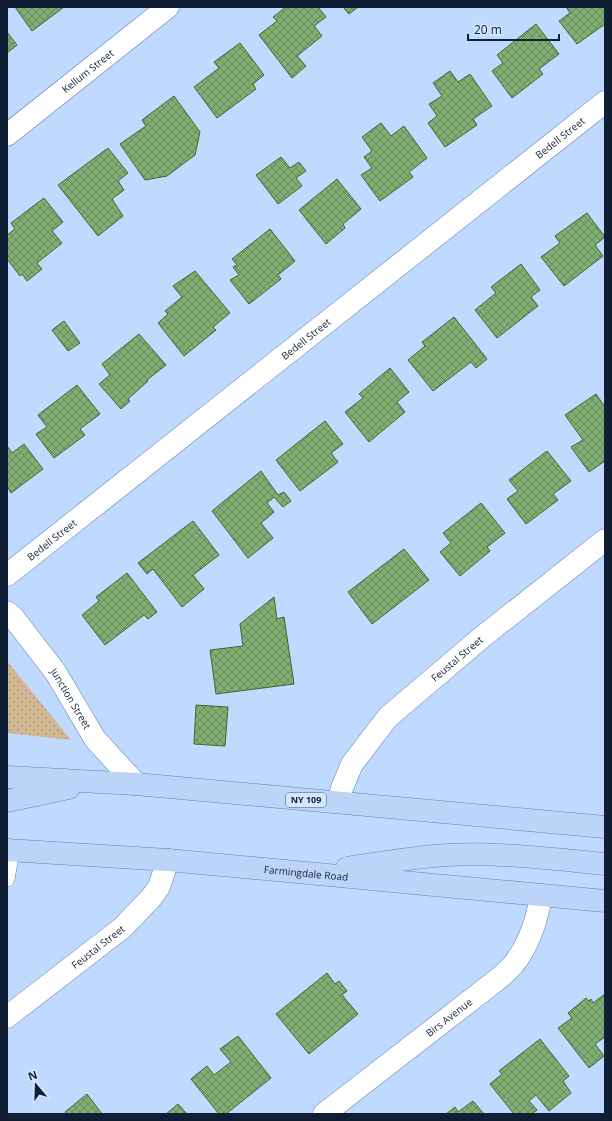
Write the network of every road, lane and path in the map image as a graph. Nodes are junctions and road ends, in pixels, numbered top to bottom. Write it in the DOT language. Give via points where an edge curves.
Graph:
graph roads {
  1 [pos="168,7"];
  2 [pos="605,102"];
  3 [pos="7,135"];
  4 [pos="605,540"];
  5 [pos="7,575"];
  6 [pos="7,612"];
  7 [pos="7,777"];
  8 [pos="97,782"];
  9 [pos="136,784"];
  10 [pos="7,801"];
  11 [pos="338,802"];
  12 [pos="605,827"];
  13 [pos="10,850"];
  14 [pos="168,860"];
  15 [pos="605,864"];
  16 [pos="314,873"];
  17 [pos="7,879"];
  18 [pos="541,896"];
  19 [pos="605,901"];
  20 [pos="7,1017"];
  21 [pos="324,1114"];
  1 -- 3 [label="street, Kellum Street"];
  2 -- 5 [label="street, Bedell Street"];
  4 -- 11 [label="street, Feustal Street" via="480,638 388,717 352,764"];
  6 -- 9 [label="street, Junction Street" via="56,673 95,739"];
  7 -- 8 [label="main road, NY 109"];
  8 -- 9 [label="main road, NY 109"];
  8 -- 10 [label="main road"];
  9 -- 11 [label="main road, NY 109"];
  11 -- 12 [label="main road, NY 109"];
  13 -- 14 [label="main road, Farmingdale Road"];
  13 -- 17 [label="lane"];
  14 -- 16 [label="main road, Farmingdale Road"];
  14 -- 20 [label="street, Feustal Street" via="155,892 122,928"];
  15 -- 16 [label="main road" via="476,854 411,859"];
  16 -- 18 [label="main road, Farmingdale Road"];
  18 -- 19 [label="main road, Farmingdale Road"];
  18 -- 21 [label="street, Birs Avenue" via="531,935 512,966"];
}
